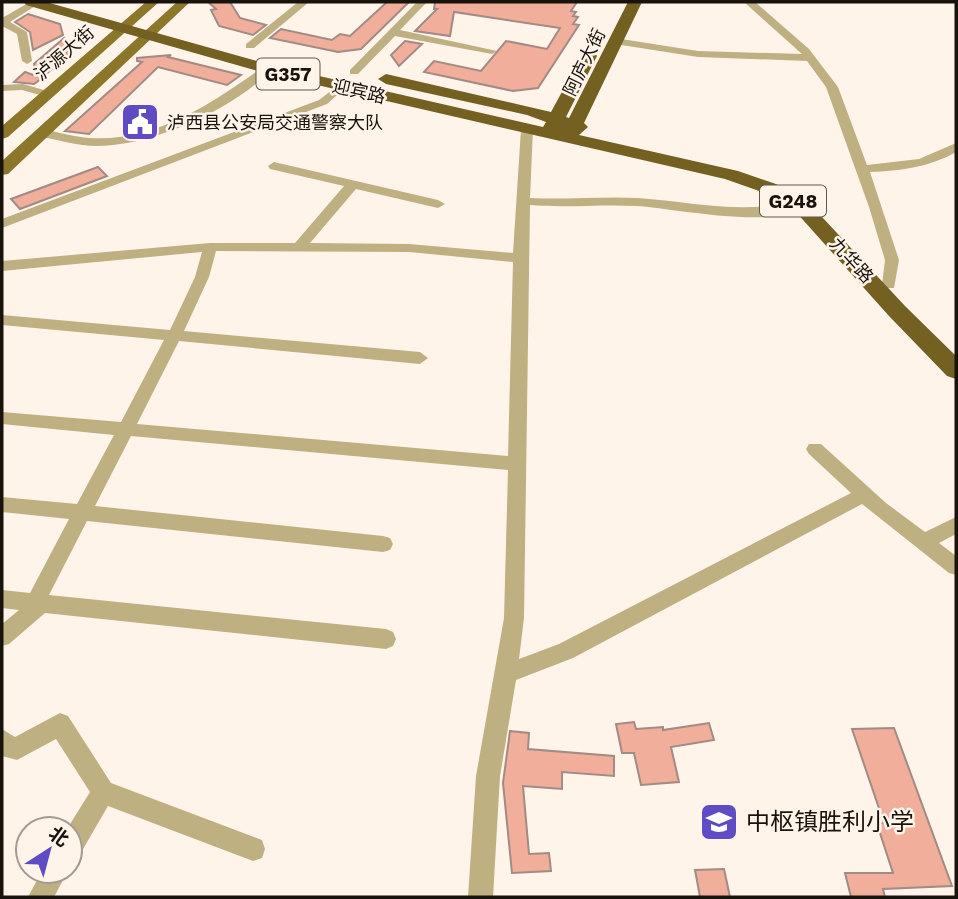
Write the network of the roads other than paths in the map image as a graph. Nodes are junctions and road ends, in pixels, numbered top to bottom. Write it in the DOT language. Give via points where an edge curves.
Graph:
graph roads {
  1 [pos="33,2"];
  2 [pos="89,2"];
  3 [pos="153,2"];
  4 [pos="184,2"];
  5 [pos="304,2"];
  6 [pos="422,2"];
  7 [pos="617,2"];
  8 [pos="635,2"];
  9 [pos="749,2"];
  10 [pos="137,16"];
  11 [pos="161,23"];
  12 [pos="121,29"];
  13 [pos="392,32"];
  14 [pos="146,36"];
  15 [pos="615,41"];
  16 [pos="250,47"];
  17 [pos="492,51"];
  18 [pos="274,52"];
  19 [pos="811,58"];
  20 [pos="27,61"];
  21 [pos="267,69"];
  22 [pos="348,70"];
  23 [pos="340,87"];
  24 [pos="2,88"];
  25 [pos="47,94"];
  26 [pos="527,129"];
  27 [pos="562,129"];
  28 [pos="42,132"];
  29 [pos="2,134"];
  30 [pos="956,147"];
  31 [pos="274,166"];
  32 [pos="863,169"];
  33 [pos="2,170"];
  34 [pos="352,185"];
  35 [pos="523,201"];
  36 [pos="438,204"];
  37 [pos="798,205"];
  38 [pos="2,224"];
  39 [pos="209,247"];
  40 [pos="299,247"];
  41 [pos="520,258"];
  42 [pos="2,266"];
  43 [pos="889,285"];
  44 [pos="2,320"];
  45 [pos="174,336"];
  46 [pos="956,353"];
  47 [pos="420,358"];
  48 [pos="956,370"];
  49 [pos="2,418"];
  50 [pos="125,429"];
  51 [pos="815,449"];
  52 [pos="516,464"];
  53 [pos="864,494"];
  54 [pos="2,503"];
  55 [pos="83,512"];
  56 [pos="956,525"];
  57 [pos="925,541"];
  58 [pos="383,544"];
  59 [pos="956,567"];
  60 [pos="2,599"];
  61 [pos="39,603"];
  62 [pos="2,638"];
  63 [pos="386,639"];
  64 [pos="506,674"];
  65 [pos="2,740"];
  66 [pos="103,792"];
  67 [pos="84,824"];
  68 [pos="253,849"];
  69 [pos="480,897"];
  1 -- 12 [label="highway, 迎宾路 / G357"];
  1 -- 20 [label="street" via="2,22 22,32"];
  2 -- 10 [label="highway, G357"];
  3 -- 10 [label="main road, 泸源大街"];
  4 -- 11 [label="main road, 泸源大街"];
  5 -- 16 [label="street"];
  6 -- 13 [label="street"];
  7 -- 27 [label="highway"];
  8 -- 15 [label="highway, 阿庐大街"];
  9 -- 19 [label="street"];
  10 -- 11 [label="highway, G357"];
  10 -- 12 [label="main road, 泸源大街"];
  11 -- 14 [label="main road, 泸源大街"];
  11 -- 16 [label="highway, G357"];
  12 -- 14 [label="highway, 迎宾路 / G357"];
  12 -- 25 [label="main road, 泸源大街"];
  13 -- 17 [label="street"];
  13 -- 22 [label="street"];
  14 -- 21 [label="highway, 迎宾路 / G357"];
  14 -- 28 [label="main road, 泸源大街"];
  15 -- 19 [label="street" via="698,54"];
  15 -- 27 [label="highway, 阿庐大街"];
  16 -- 18 [label="highway, G357"];
  19 -- 32 [label="street" via="838,99"];
  21 -- 23 [label="highway, 迎宾路 / G357"];
  21 -- 28 [label="street" via="200,113 142,137 92,142"];
  22 -- 27 [label="highway, 迎宾路"];
  23 -- 26 [label="highway, 迎宾路 / G357"];
  23 -- 38 [label="street" via="323,102"];
  24 -- 25 [label="street" via="23,87"];
  25 -- 29 [label="main road, 泸源大街"];
  26 -- 27 [label="highway, 迎宾路 / G357"];
  26 -- 35 [label="street"];
  27 -- 37 [label="highway, 九华路 / G248" via="731,175 769,188"];
  27 -- 43 [label="highway, 九华路 / G248" via="735,169 789,189 833,223"];
  28 -- 33 [label="main road, 泸源大街"];
  30 -- 32 [label="street" via="918,164"];
  31 -- 34 [label="street"];
  32 -- 43 [label="street" via="892,260"];
  34 -- 36 [label="street"];
  34 -- 40 [label="street"];
  35 -- 37 [label="street" via="638,202 719,211 782,211"];
  35 -- 41 [label="street"];
  37 -- 48 [label="highway, 九华路 / G248"];
  39 -- 40 [label="street"];
  39 -- 42 [label="street"];
  39 -- 45 [label="street" via="202,277"];
  40 -- 41 [label="street" via="409,248"];
  41 -- 52 [label="street"];
  43 -- 46 [label="highway, 九华路 / G248"];
  44 -- 45 [label="street"];
  45 -- 47 [label="street"];
  45 -- 50 [label="street"];
  49 -- 50 [label="street"];
  50 -- 52 [label="street"];
  50 -- 55 [label="street"];
  51 -- 53 [label="street"];
  52 -- 64 [label="street" via="514,618"];
  53 -- 57 [label="street"];
  53 -- 64 [label="street" via="566,651"];
  54 -- 55 [label="street"];
  55 -- 58 [label="street"];
  55 -- 61 [label="street"];
  56 -- 57 [label="street"];
  57 -- 59 [label="street"];
  60 -- 61 [label="street"];
  61 -- 62 [label="street"];
  61 -- 63 [label="street"];
  64 -- 69 [label="street" via="488,776"];
  65 -- 66 [label="street" via="17,749 60,724"];
  66 -- 67 [label="street"];
  66 -- 68 [label="street"];
}
